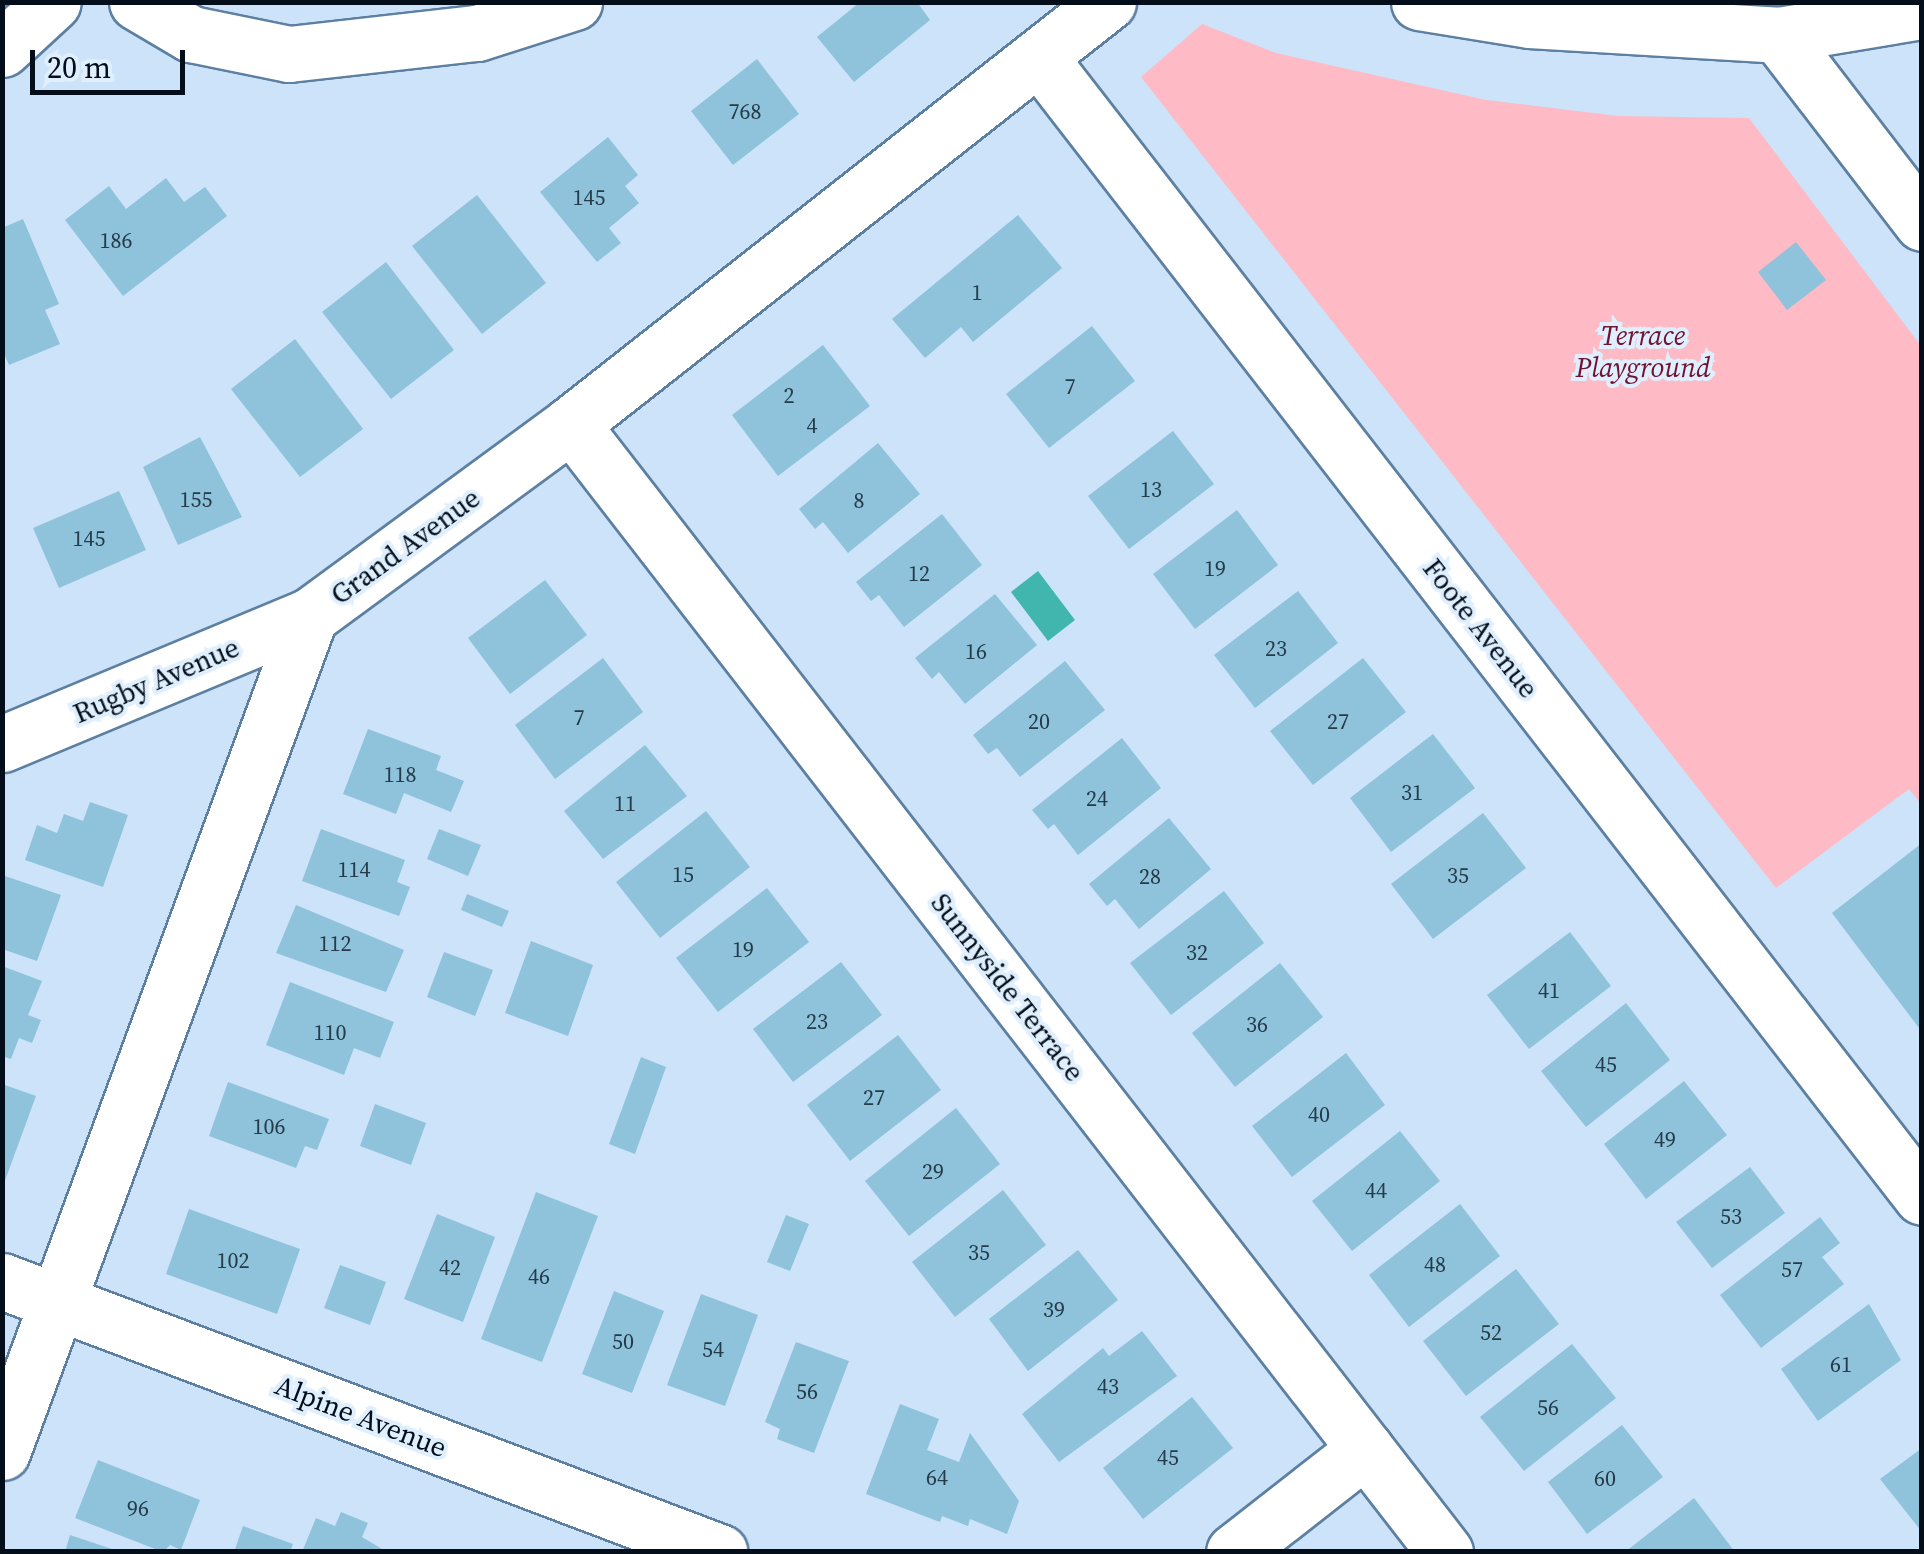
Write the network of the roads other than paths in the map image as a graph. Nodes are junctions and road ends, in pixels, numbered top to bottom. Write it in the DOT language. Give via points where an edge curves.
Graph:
graph roads {
  1 [pos="52,2"];
  2 [pos="137,2"];
  3 [pos="574,2"];
  4 [pos="1108,2"];
  5 [pos="1419,2"];
  6 [pos="1922,11"];
  7 [pos="1778,35"];
  8 [pos="2,49"];
  9 [pos="1041,60"];
  10 [pos="1922,223"];
  11 [pos="571,424"];
  12 [pos="310,616"];
  13 [pos="2,744"];
  14 [pos="1922,1197"];
  15 [pos="2,1281"];
  16 [pos="57,1300"];
  17 [pos="1366,1448"];
  18 [pos="2,1452"];
  19 [pos="719,1552"];
  20 [pos="1234,1552"];
  21 [pos="1445,1552"];
  1 -- 8 [label="street"];
  2 -- 3 [label="street" via="191,34 290,54 477,33"];
  4 -- 9 [label="street, Grand Avenue"];
  5 -- 7 [label="street" via="1530,20"];
  6 -- 7 [label="street"];
  7 -- 10 [label="street"];
  9 -- 11 [label="street, Grand Avenue"];
  9 -- 14 [label="street, Foote Avenue"];
  11 -- 12 [label="street, Grand Avenue"];
  11 -- 17 [label="street, Sunnyside Terrace"];
  12 -- 13 [label="street, Rugby Avenue"];
  12 -- 16 [label="street, Grand Avenue"];
  15 -- 16 [label="street, Alpine Avenue"];
  16 -- 18 [label="street, Grand Avenue"];
  16 -- 19 [label="street, Alpine Avenue"];
  17 -- 20 [label="street"];
  17 -- 21 [label="street, Sunnyside Terrace"];
}
